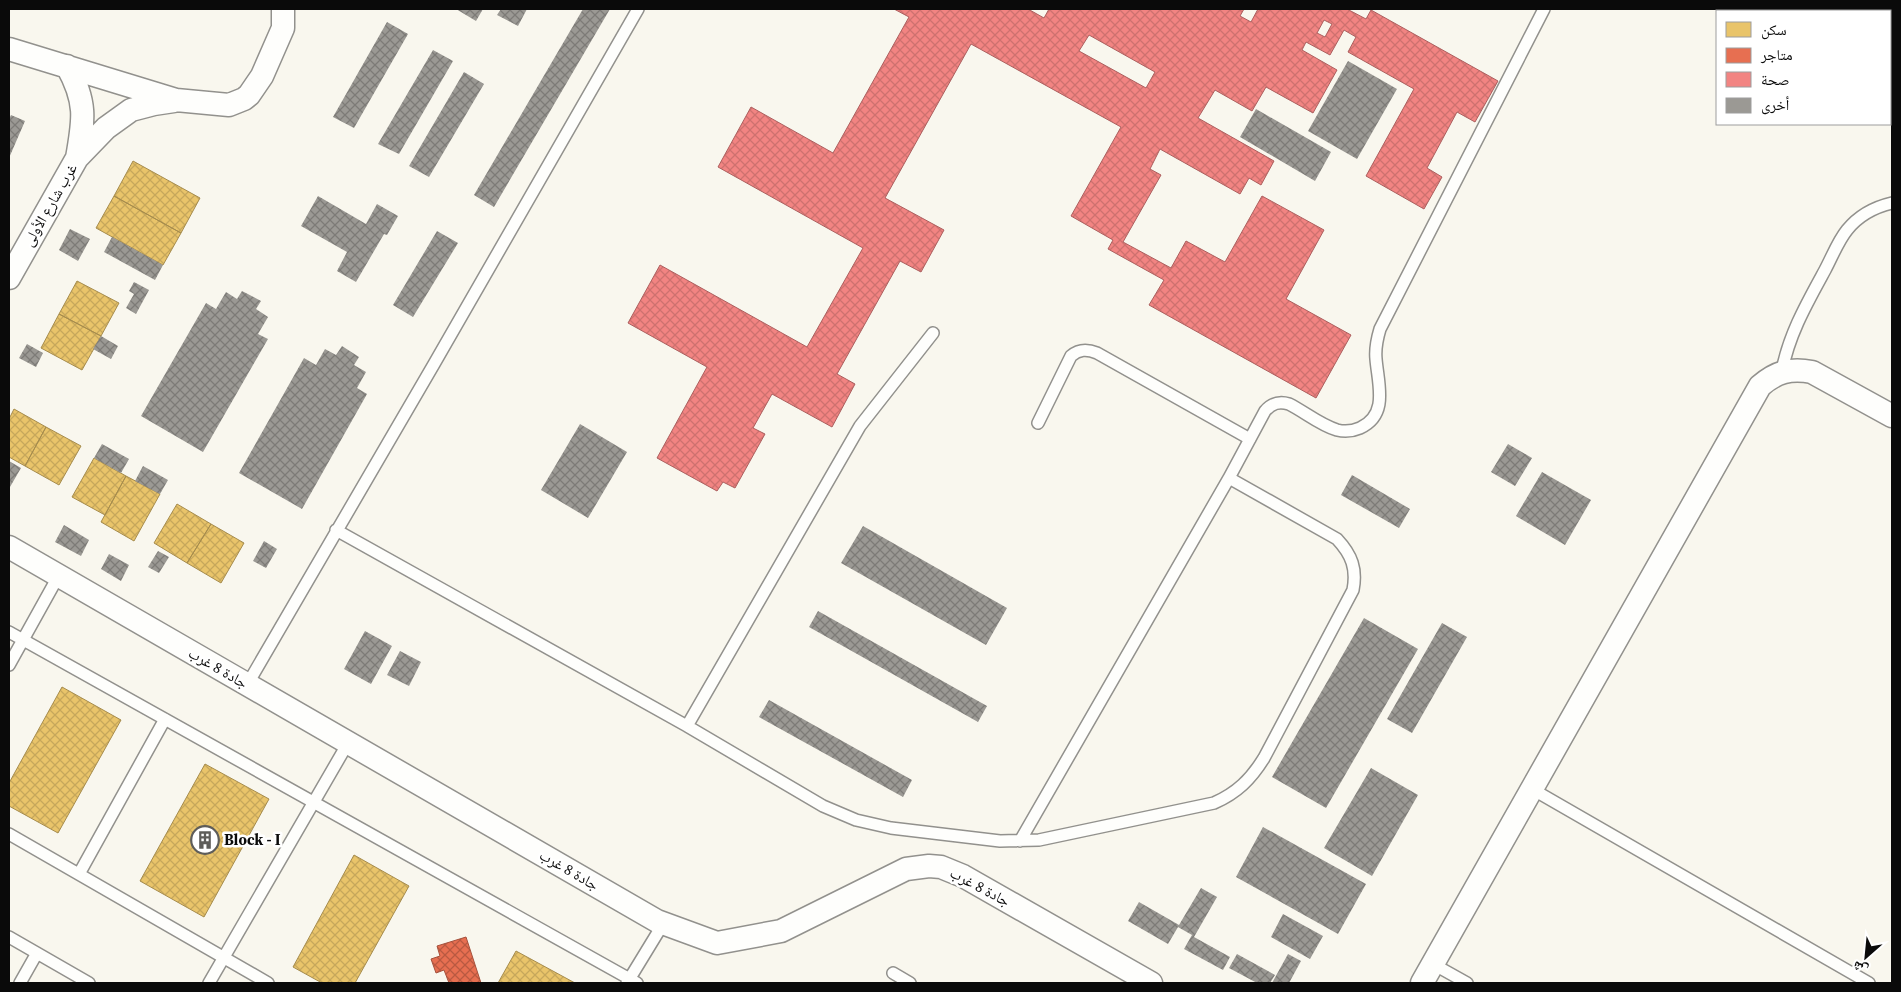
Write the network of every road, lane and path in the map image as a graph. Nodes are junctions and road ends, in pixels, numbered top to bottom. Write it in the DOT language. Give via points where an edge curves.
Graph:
graph roads {
  1 [pos="283,9"];
  2 [pos="638,9"];
  3 [pos="1544,9"];
  4 [pos="9,49"];
  5 [pos="67,66"];
  6 [pos="176,100"];
  7 [pos="77,158"];
  8 [pos="1892,203"];
  9 [pos="9,278"];
  10 [pos="933,334"];
  11 [pos="1782,371"];
  12 [pos="1892,416"];
  13 [pos="1038,423"];
  14 [pos="1250,438"];
  15 [pos="1229,478"];
  16 [pos="336,530"];
  17 [pos="9,547"];
  18 [pos="59,576"];
  19 [pos="9,632"];
  20 [pos="23,640"];
  21 [pos="9,665"];
  22 [pos="247,684"];
  23 [pos="164,719"];
  24 [pos="686,726"];
  25 [pos="348,743"];
  26 [pos="1532,788"];
  27 [pos="313,802"];
  28 [pos="9,834"];
  29 [pos="1020,841"];
  30 [pos="79,874"];
  31 [pos="663,924"];
  32 [pos="9,937"];
  33 [pos="37,953"];
  34 [pos="224,958"];
  35 [pos="893,973"];
  36 [pos="1428,974"];
  37 [pos="631,982"];
  38 [pos="20,983"];
  39 [pos="89,983"];
  40 [pos="209,983"];
  41 [pos="268,983"];
  42 [pos="910,983"];
  43 [pos="1151,983"];
  44 [pos="1467,983"];
  45 [pos="1869,983"];
  1 -- 6 [label="street, غرب شارع الأولى" via="282,28 262,76 249,95 229,105"];
  2 -- 16 [label="lane"];
  3 -- 14 [label="lane" via="1380,329 1376,349 1380,397 1374,417 1367,424 1347,431 1336,429 1289,404 1276,403 1269,406"];
  4 -- 5 [label="street, غرب شارع الأولى"];
  5 -- 6 [label="street, غرب شارع الأولى"];
  5 -- 7 [label="street, غرب شارع الأولى" via="75,80 84,119"];
  6 -- 7 [label="street, غرب شارع الأولى" via="132,110 106,128"];
  7 -- 9 [label="street, غرب شارع الأولى"];
  8 -- 11 [label="lane" via="1861,216 1847,230 1795,327"];
  10 -- 24 [label="lane" via="860,426"];
  11 -- 12 [label="street" via="1812,372"];
  11 -- 26 [label="street" via="1765,382 1752,398"];
  13 -- 14 [label="lane" via="1071,356 1086,350"];
  14 -- 15 [label="lane"];
  15 -- 29 [label="lane"];
  15 -- 29 [label="lane" via="1337,539 1346,548 1355,568 1353,590 1264,758 1239,790 1214,803 1059,837"];
  16 -- 22 [label="lane"];
  16 -- 24 [label="lane"];
  17 -- 18 [label="street, جادة 8 غرب"];
  18 -- 20 [label="lane"];
  18 -- 22 [label="street, جادة 8 غرب"];
  19 -- 20 [label="lane"];
  20 -- 21 [label="lane"];
  20 -- 23 [label="lane"];
  22 -- 25 [label="street, جادة 8 غرب"];
  23 -- 27 [label="lane"];
  23 -- 30 [label="lane"];
  24 -- 29 [label="lane" via="823,806 856,820 891,828"];
  25 -- 27 [label="lane"];
  25 -- 31 [label="street, جادة 8 غرب"];
  26 -- 36 [label="street"];
  26 -- 45 [label="lane"];
  27 -- 34 [label="lane"];
  27 -- 37 [label="lane"];
  28 -- 30 [label="lane"];
  30 -- 34 [label="lane"];
  31 -- 37 [label="lane"];
  31 -- 43 [label="street, جادة 8 غرب" via="716,943 781,931 896,874 918,866 935,866 963,876"];
  32 -- 33 [label="lane"];
  33 -- 38 [label="lane"];
  33 -- 39 [label="lane"];
  34 -- 40 [label="lane"];
  34 -- 41 [label="lane"];
  35 -- 42 [label="lane"];
  36 -- 44 [label="lane"];
}
